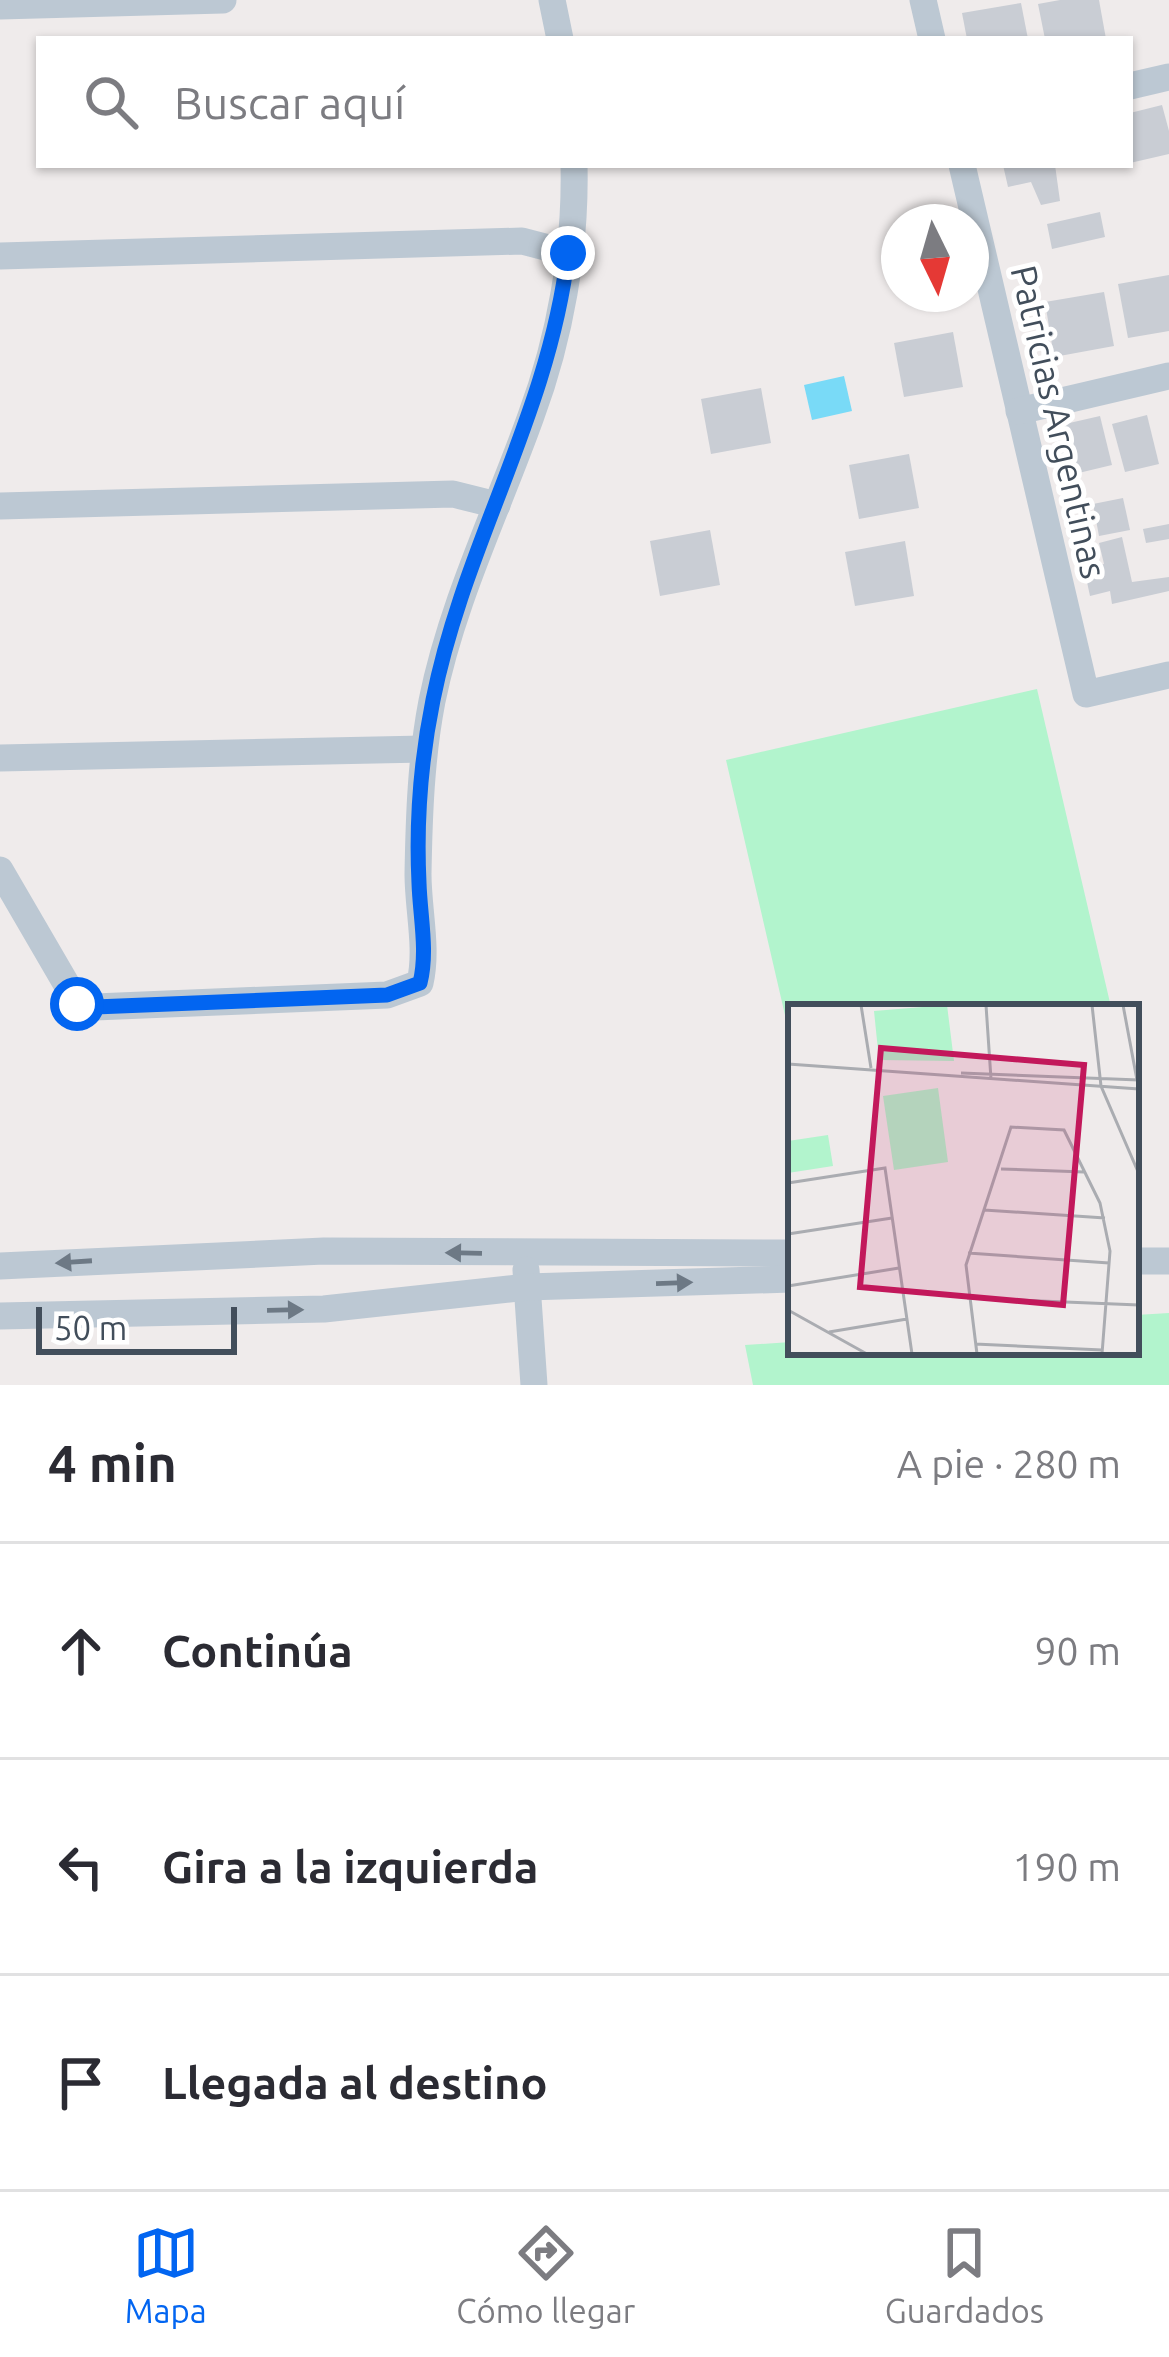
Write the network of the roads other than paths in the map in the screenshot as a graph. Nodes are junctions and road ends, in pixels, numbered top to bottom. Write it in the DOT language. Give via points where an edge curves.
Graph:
graph roads {
  1 [pos="224,0"];
  2 [pos="552,0"];
  3 [pos="923,0"];
  4 [pos="0,6"];
  5 [pos="559,36"];
  6 [pos="931,36"];
  7 [pos="1169,76"];
  8 [pos="1133,85"];
  9 [pos="574,168"];
  10 [pos="963,168"];
  11 [pos="568,253"];
  12 [pos="0,256"];
  13 [pos="1169,376"];
  14 [pos="1019,411"];
  15 [pos="497,505"];
  16 [pos="0,506"];
  17 [pos="1169,675"];
  18 [pos="424,749"];
  19 [pos="0,758"];
  20 [pos="0,870"];
  21 [pos="788,1253"];
  22 [pos="524,1254"];
  23 [pos="0,1266"];
  24 [pos="788,1279"];
  25 [pos="526,1287"];
  26 [pos="0,1316"];
  27 [pos="534,1385"];
  1 -- 4 [label="street"];
  2 -- 5 [label="street"];
  3 -- 6 [label="street"];
  7 -- 8 [label="street"];
  9 -- 11 [label="street"];
  10 -- 14 [label="street, Patricias Argentinas"];
  11 -- 12 [label="street" via="522,241"];
  11 -- 15 [label="street" via="555,336"];
  13 -- 14 [label="street"];
  14 -- 17 [label="street, Patricias Argentinas" via="1086,694"];
  15 -- 16 [label="street" via="453,494"];
  15 -- 18 [label="street" via="467,578"];
  18 -- 19 [label="street"];
  18 -- 20 [label="street" via="424,966 420,983 406,991 77,1004"];
  21 -- 22 [label="street"];
  22 -- 23 [label="street, one-way" via="324,1251"];
  22 -- 25 [label="street"];
  25 -- 24 [label="street, one-way"];
  26 -- 25 [label="street, one-way" via="325,1309"];
  25 -- 27 [label="street"];
}
